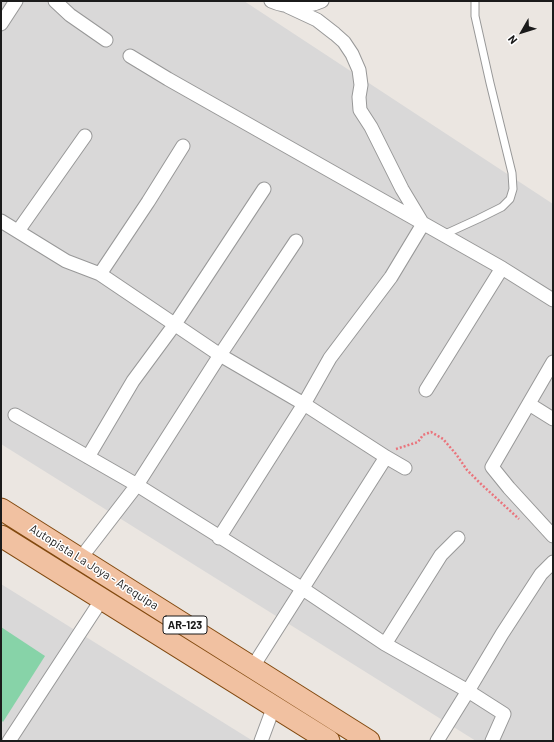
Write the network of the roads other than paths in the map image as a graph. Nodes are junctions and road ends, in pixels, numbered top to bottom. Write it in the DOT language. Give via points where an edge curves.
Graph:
graph roads {
  1 [pos="16,1"];
  2 [pos="55,1"];
  3 [pos="271,1"];
  4 [pos="322,1"];
  5 [pos="475,1"];
  6 [pos="287,6"];
  7 [pos="1,24"];
  8 [pos="106,40"];
  9 [pos="130,56"];
  10 [pos="85,136"];
  11 [pos="183,146"];
  12 [pos="264,189"];
  13 [pos="1,221"];
  14 [pos="423,224"];
  15 [pos="18,231"];
  16 [pos="443,235"];
  17 [pos="296,241"];
  18 [pos="502,268"];
  19 [pos="100,274"];
  20 [pos="553,300"];
  21 [pos="175,324"];
  22 [pos="220,355"];
  23 [pos="553,362"];
  24 [pos="426,390"];
  25 [pos="304,404"];
  26 [pos="529,404"];
  27 [pos="15,415"];
  28 [pos="553,419"];
  29 [pos="88,457"];
  30 [pos="386,457"];
  31 [pos="405,468"];
  32 [pos="137,485"];
  33 [pos="1,509"];
  34 [pos="1,536"];
  35 [pos="553,536"];
  36 [pos="220,538"];
  37 [pos="458,538"];
  38 [pos="80,559"];
  39 [pos="553,562"];
  40 [pos="303,589"];
  41 [pos="102,599"];
  42 [pos="385,644"];
  43 [pos="252,668"];
  44 [pos="468,691"];
  45 [pos="274,706"];
  46 [pos="15,739"];
  47 [pos="262,741"];
  48 [pos="329,741"];
  49 [pos="369,741"];
  50 [pos="437,741"];
  51 [pos="492,741"];
  1 -- 7 [label="street"];
  2 -- 8 [label="street" via="70,15"];
  3 -- 6 [label="street"];
  4 -- 6 [label="street" via="303,6"];
  5 -- 16 [label="lane" via="475,16 512,173 513,190 510,199 502,207"];
  6 -- 14 [label="street" via="317,20 344,42 352,54 359,70 360,110"];
  9 -- 14 [label="street"];
  10 -- 15 [label="street"];
  11 -- 19 [label="street"];
  12 -- 21 [label="street"];
  13 -- 15 [label="street"];
  14 -- 16 [label="street"];
  14 -- 25 [label="street" via="391,277 330,358"];
  15 -- 19 [label="street" via="66,261"];
  16 -- 18 [label="street"];
  17 -- 22 [label="street"];
  18 -- 20 [label="street"];
  18 -- 24 [label="street"];
  19 -- 21 [label="street"];
  21 -- 22 [label="street"];
  21 -- 29 [label="street" via="133,381"];
  22 -- 25 [label="street"];
  22 -- 32 [label="street"];
  23 -- 26 [label="street"];
  25 -- 30 [label="street"];
  25 -- 36 [label="street"];
  26 -- 28 [label="street"];
  26 -- 35 [label="street" via="492,467"];
  27 -- 29 [label="street"];
  29 -- 32 [label="street"];
  30 -- 31 [label="street"];
  30 -- 40 [label="street"];
  32 -- 36 [label="street"];
  32 -- 38 [label="street"];
  33 -- 38 [label="main road, Autopista La Joya - Arequipa / AR-123"];
  34 -- 41 [label="main road, Autopista La Joya - Arequipa / AR-123"];
  36 -- 40 [label="street"];
  37 -- 42 [label="street" via="441,555"];
  38 -- 43 [label="main road, Autopista La Joya - Arequipa / AR-123"];
  39 -- 44 [label="street" via="541,574"];
  40 -- 42 [label="street"];
  40 -- 43 [label="street"];
  41 -- 45 [label="main road, Autopista La Joya - Arequipa / AR-123"];
  41 -- 46 [label="street"];
  42 -- 44 [label="street"];
  43 -- 49 [label="main road, Autopista La Joya - Arequipa / AR-123"];
  44 -- 50 [label="street"];
  44 -- 51 [label="street" via="504,714"];
  45 -- 47 [label="street"];
  45 -- 48 [label="main road, Autopista La Joya - Arequipa / AR-123"];
}
